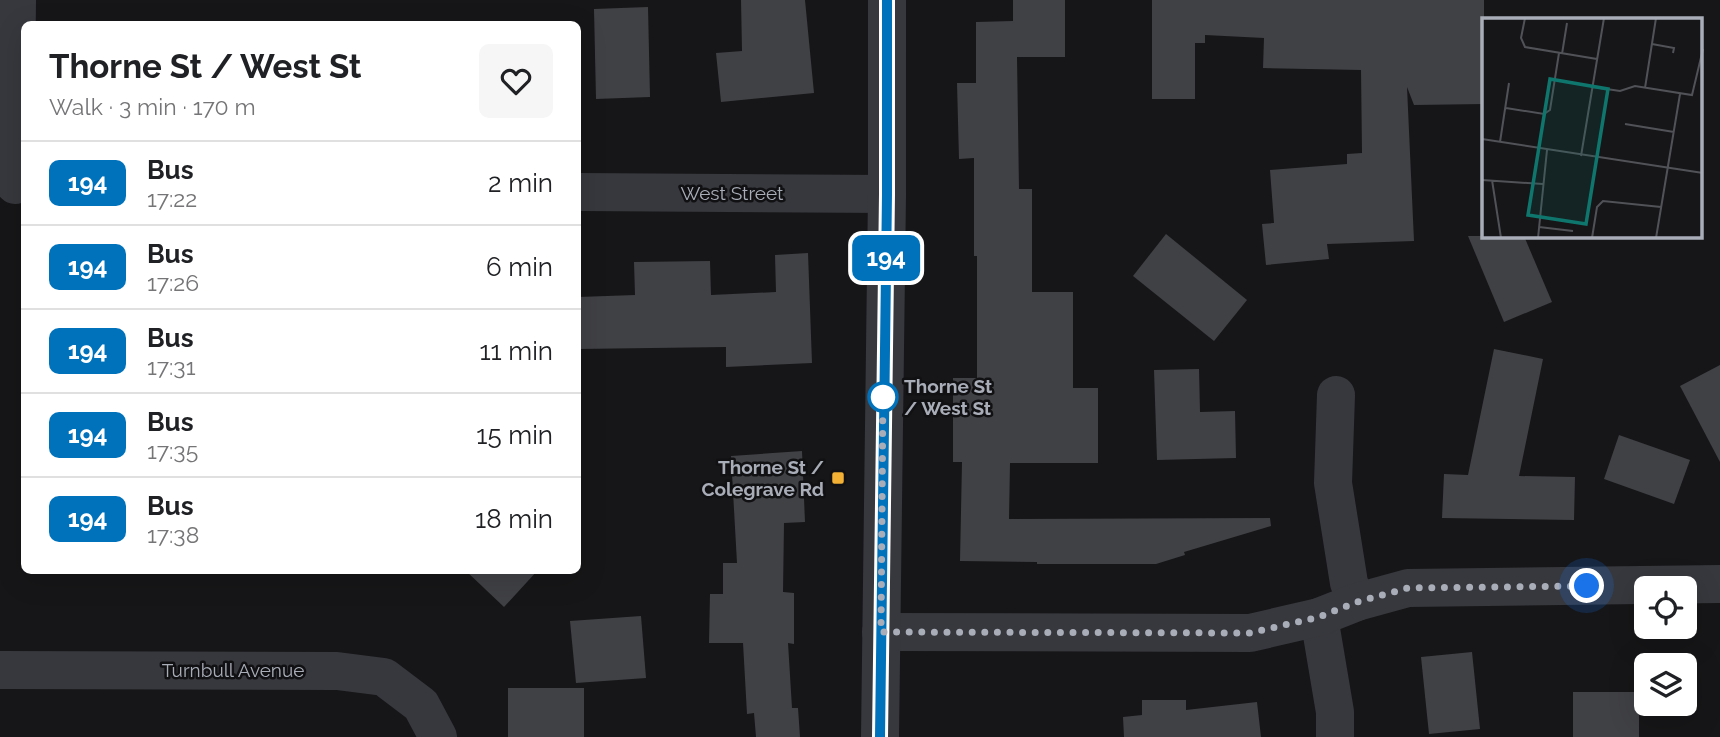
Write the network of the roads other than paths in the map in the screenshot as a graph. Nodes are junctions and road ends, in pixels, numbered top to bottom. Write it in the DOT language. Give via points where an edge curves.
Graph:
graph roads {
  1 [pos="17,0"];
  2 [pos="887,0"];
  3 [pos="13,185"];
  4 [pos="581,192"];
  5 [pos="887,194"];
  6 [pos="1336,395"];
  7 [pos="1720,584"];
  8 [pos="1357,602"];
  9 [pos="1319,617"];
  10 [pos="881,632"];
  11 [pos="0,670"];
  12 [pos="438,737"];
  13 [pos="880,737"];
  14 [pos="1335,737"];
  1 -- 3 [label="street"];
  2 -- 5 [label="street"];
  4 -- 5 [label="street, West Street"];
  5 -- 10 [label="street"];
  6 -- 8 [label="street" via="1333,483 1349,583"];
  7 -- 8 [label="street" via="1408,588"];
  8 -- 9 [label="street"];
  9 -- 10 [label="street" via="1250,633"];
  9 -- 14 [label="street"];
  10 -- 13 [label="street"];
  11 -- 12 [label="street, Turnbull Avenue" via="337,671 384,677 421,705"];
}
